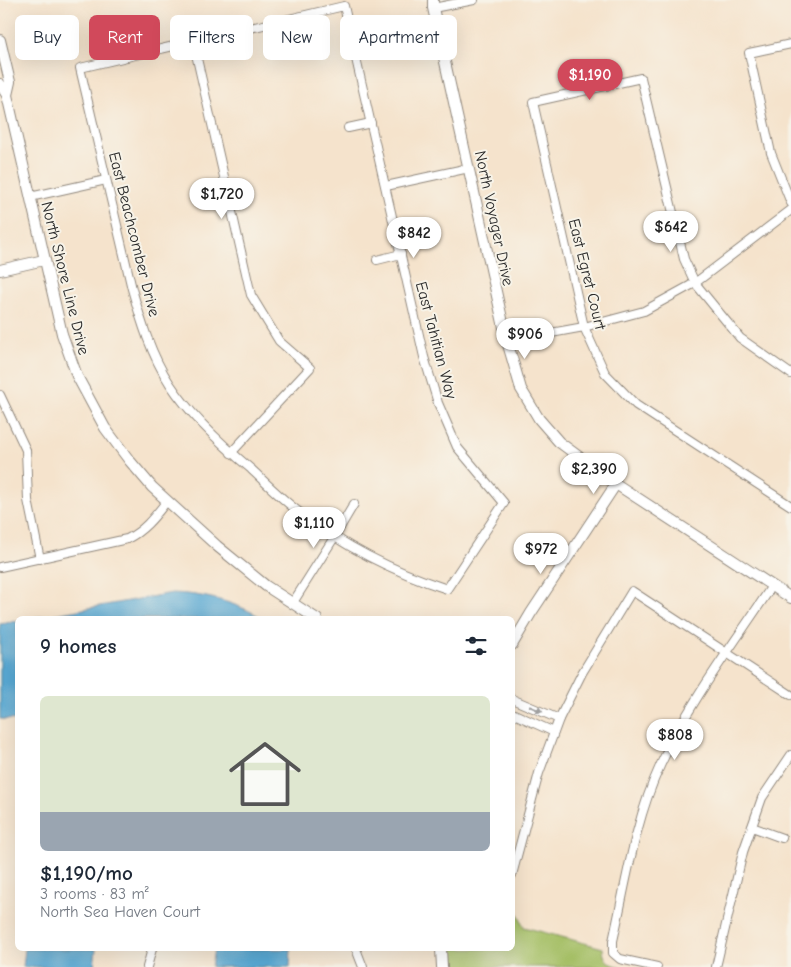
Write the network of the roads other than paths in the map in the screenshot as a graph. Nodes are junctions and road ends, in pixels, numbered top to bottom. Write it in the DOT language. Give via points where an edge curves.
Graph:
graph roads {
  1 [pos="474,0"];
  2 [pos="431,3"];
  3 [pos="253,27"];
  4 [pos="0,40"];
  5 [pos="791,44"];
  6 [pos="170,46"];
  7 [pos="197,60"];
  8 [pos="0,84"];
  9 [pos="7,95"];
  10 [pos="371,123"];
  11 [pos="348,128"];
  12 [pos="469,168"];
  13 [pos="106,180"];
  14 [pos="386,186"];
  15 [pos="30,198"];
  16 [pos="791,203"];
  17 [pos="791,210"];
  18 [pos="401,254"];
  19 [pos="44,260"];
  20 [pos="377,260"];
  21 [pos="0,270"];
  22 [pos="695,283"];
  23 [pos="584,327"];
  24 [pos="507,341"];
  25 [pos="791,374"];
  26 [pos="0,395"];
  27 [pos="232,453"];
  28 [pos="616,484"];
  29 [pos="167,501"];
  30 [pos="354,504"];
  31 [pos="791,506"];
  32 [pos="336,536"];
  33 [pos="40,558"];
  34 [pos="0,567"];
  35 [pos="772,586"];
  36 [pos="447,589"];
  37 [pos="791,598"];
  38 [pos="292,604"];
  39 [pos="312,616"];
  40 [pos="515,639"];
  41 [pos="728,653"];
  42 [pos="791,695"];
  43 [pos="515,700"];
  44 [pos="515,714"];
  45 [pos="559,719"];
  46 [pos="554,732"];
  47 [pos="791,755"];
  48 [pos="752,827"];
  49 [pos="782,838"];
  50 [pos="515,863"];
  51 [pos="151,951"];
  52 [pos="357,951"];
  53 [pos="441,951"];
  54 [pos="147,967"];
  55 [pos="363,967"];
  56 [pos="442,967"];
  57 [pos="657,967"];
  58 [pos="716,967"];
  1 -- 2 [label="street"];
  2 -- 12 [label="street, North Voyager Drive"];
  3 -- 10 [label="street, East Tahitian Way" via="344,6"];
  4 -- 9 [label="street, North Shore Line Drive" via="10,82"];
  5 -- 16 [label="street" via="749,53 771,152"];
  6 -- 13 [label="street, East Beachcomber Drive" via="80,68"];
  7 -- 27 [label="street" via="251,296 279,341 310,368"];
  8 -- 9 [label="street, North Shore Line Drive"];
  9 -- 15 [label="street, North Shore Line Drive"];
  10 -- 11 [label="street"];
  10 -- 14 [label="street, East Tahitian Way"];
  12 -- 14 [label="street"];
  12 -- 24 [label="street, North Voyager Drive"];
  13 -- 15 [label="street"];
  13 -- 27 [label="street, East Beachcomber Drive" via="132,288 155,356 186,404"];
  14 -- 18 [label="street, East Tahitian Way"];
  15 -- 19 [label="street, North Shore Line Drive"];
  17 -- 22 [label="street"];
  18 -- 20 [label="street"];
  18 -- 36 [label="street, East Tahitian Way" via="424,357 438,403 457,447 504,503"];
  19 -- 21 [label="street"];
  19 -- 29 [label="street, North Shore Line Drive" via="67,349 83,388 116,444"];
  22 -- 23 [label="street" via="644,311"];
  22 -- 23 [label="street, East Egret Court" via="681,250 641,78 533,102"];
  22 -- 25 [label="street" via="740,338"];
  23 -- 24 [label="street"];
  23 -- 31 [label="street, East Egret Court" via="605,373 636,405"];
  24 -- 28 [label="street, North Voyager Drive" via="521,390 539,419 559,442"];
  26 -- 33 [label="street" via="26,450 28,500"];
  27 -- 32 [label="street, East Beachcomber Drive" via="301,513"];
  28 -- 35 [label="street, North Voyager Drive"];
  28 -- 40 [label="street"];
  29 -- 33 [label="street" via="147,526 132,536 118,542"];
  29 -- 38 [label="street, North Shore Line Drive" via="247,572"];
  30 -- 32 [label="street"];
  32 -- 36 [label="street, East Beachcomber Drive" via="402,572"];
  32 -- 38 [label="street"];
  33 -- 34 [label="street"];
  35 -- 37 [label="street, North Voyager Drive"];
  35 -- 41 [label="street"];
  38 -- 39 [label="street, North Shore Line Drive"];
  41 -- 42 [label="street"];
  41 -- 45 [label="street" via="632,591 582,673"];
  41 -- 57 [label="street" via="689,709 659,766 642,813 613,941 613,953 620,959"];
  43 -- 45 [label="street, one-way"];
  44 -- 46 [label="street"];
  45 -- 46 [label="street"];
  46 -- 50 [label="street" via="538,773"];
  47 -- 48 [label="street" via="762,798"];
  48 -- 49 [label="street"];
  48 -- 58 [label="street"];
  51 -- 54 [label="street"];
  52 -- 55 [label="street"];
  53 -- 56 [label="street"];
}
